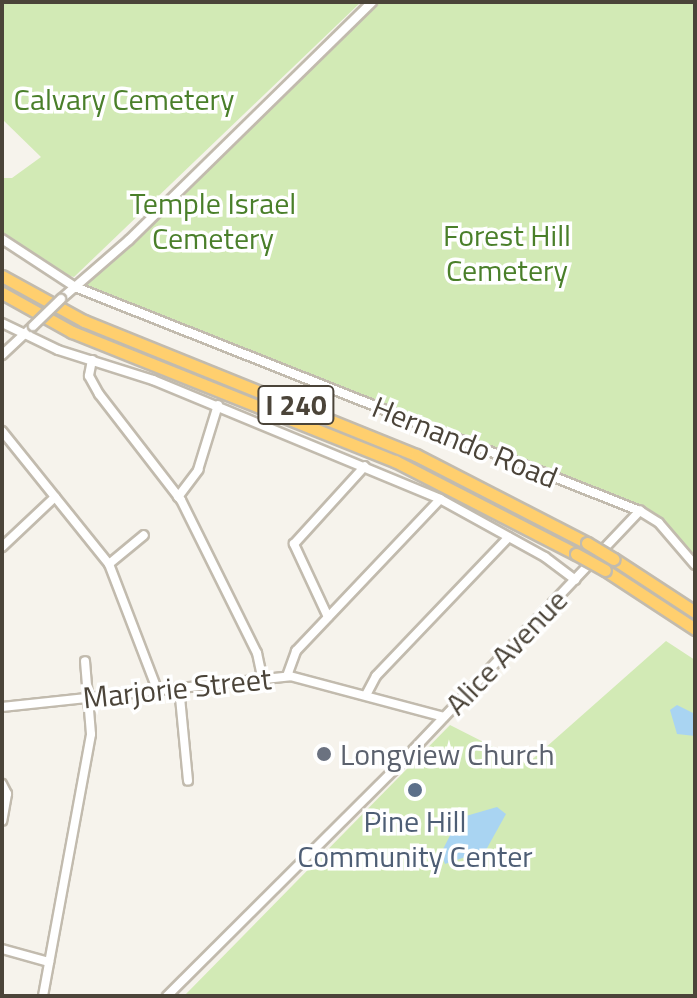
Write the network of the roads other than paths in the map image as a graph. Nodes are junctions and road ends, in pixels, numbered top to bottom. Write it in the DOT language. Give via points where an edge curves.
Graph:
graph roads {
  1 [pos="372,2"];
  2 [pos="2,239"];
  3 [pos="2,276"];
  4 [pos="75,287"];
  5 [pos="2,293"];
  6 [pos="2,323"];
  7 [pos="23,334"];
  8 [pos="2,355"];
  9 [pos="92,360"];
  10 [pos="218,405"];
  11 [pos="2,431"];
  12 [pos="365,466"];
  13 [pos="55,497"];
  14 [pos="178,497"];
  15 [pos="440,499"];
  16 [pos="640,511"];
  17 [pos="144,535"];
  18 [pos="509,537"];
  19 [pos="2,547"];
  20 [pos="109,564"];
  21 [pos="695,565"];
  22 [pos="575,580"];
  23 [pos="695,612"];
  24 [pos="328,617"];
  25 [pos="695,629"];
  26 [pos="85,661"];
  27 [pos="287,676"];
  28 [pos="262,677"];
  29 [pos="179,687"];
  30 [pos="157,689"];
  31 [pos="366,695"];
  32 [pos="88,697"];
  33 [pos="2,707"];
  34 [pos="444,717"];
  35 [pos="188,781"];
  36 [pos="2,784"];
  37 [pos="2,821"];
  38 [pos="2,949"];
  39 [pos="49,962"];
  40 [pos="43,996"];
  41 [pos="167,996"];
  1 -- 4 [label="street"];
  2 -- 4 [label="street, Hernando Road"];
  3 -- 23 [label="highway, I 240, bridge" via="84,321 405,449 587,543"];
  4 -- 7 [label="street, bridge"];
  4 -- 16 [label="street, Hernando Road"];
  5 -- 25 [label="highway, I 240, bridge" via="72,332 395,461 605,570"];
  6 -- 7 [label="street"];
  7 -- 8 [label="street"];
  7 -- 9 [label="street"];
  9 -- 10 [label="street"];
  9 -- 14 [label="street" via="89,376 99,394"];
  10 -- 12 [label="street"];
  10 -- 14 [label="street" via="198,470"];
  11 -- 13 [label="street"];
  12 -- 15 [label="street"];
  12 -- 24 [label="street" via="294,544"];
  13 -- 19 [label="street"];
  13 -- 20 [label="street"];
  14 -- 28 [label="street" via="257,653"];
  15 -- 18 [label="street"];
  15 -- 24 [label="street"];
  16 -- 21 [label="street, Hernando Road" via="659,523"];
  16 -- 22 [label="street, Alice Avenue"];
  17 -- 20 [label="street"];
  18 -- 22 [label="street"];
  18 -- 31 [label="street" via="376,676"];
  20 -- 30 [label="street"];
  22 -- 34 [label="street, Alice Avenue"];
  24 -- 27 [label="street" via="291,656"];
  26 -- 32 [label="street"];
  27 -- 28 [label="street, Marjorie Street"];
  27 -- 31 [label="street, Marjorie Street"];
  28 -- 29 [label="street, Marjorie Street"];
  29 -- 30 [label="street, Marjorie Street"];
  29 -- 35 [label="street"];
  30 -- 32 [label="street, Marjorie Street"];
  31 -- 34 [label="street, Marjorie Street"];
  32 -- 33 [label="street, Marjorie Street"];
  32 -- 39 [label="street" via="91,734"];
  34 -- 41 [label="street, Alice Avenue"];
  36 -- 37 [label="street" via="7,794"];
  38 -- 39 [label="street"];
  39 -- 40 [label="street"];
}
